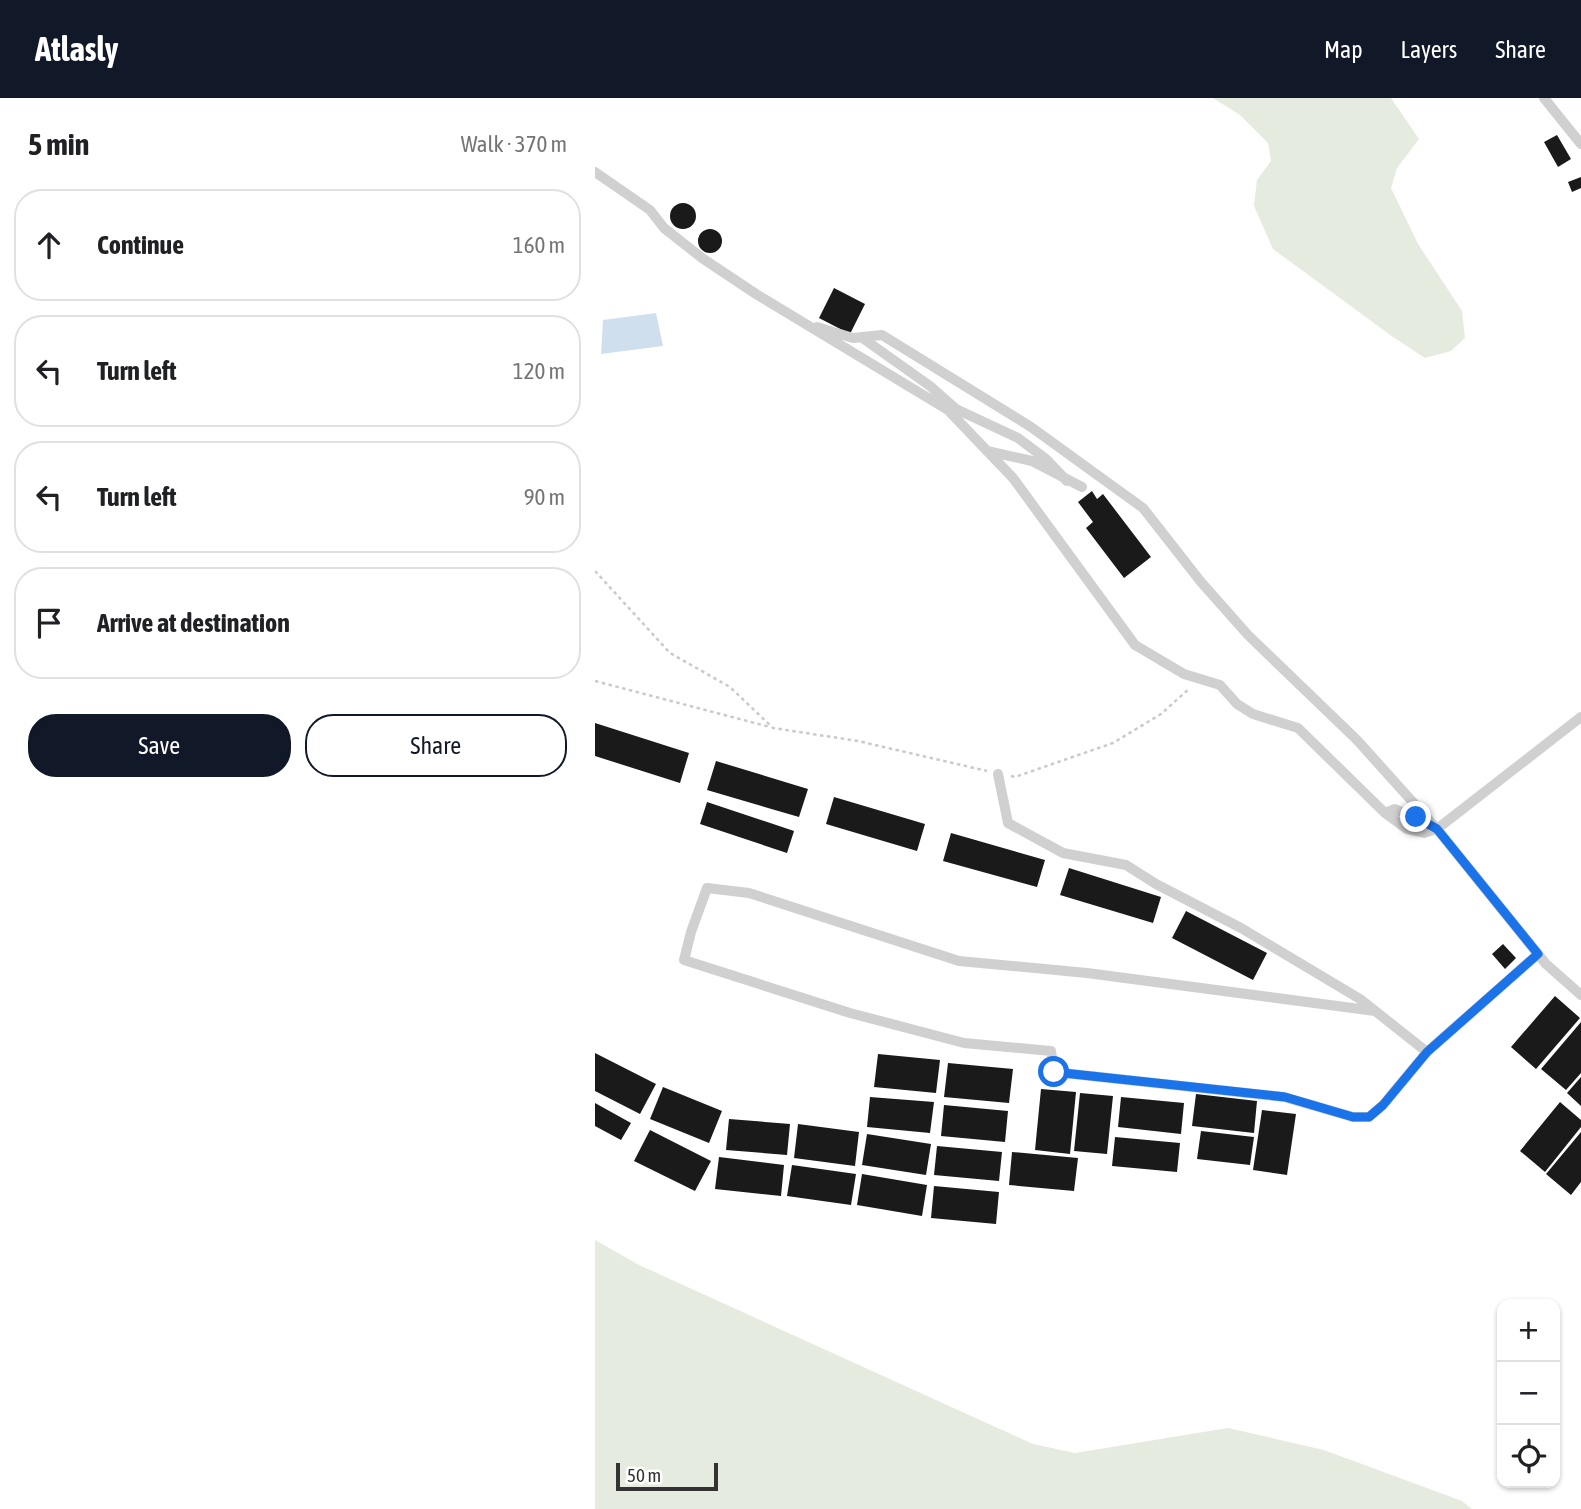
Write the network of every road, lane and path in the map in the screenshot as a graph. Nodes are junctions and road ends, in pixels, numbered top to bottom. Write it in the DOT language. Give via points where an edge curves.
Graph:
graph roads {
  1 [pos="1544,98"];
  2 [pos="1581,144"];
  3 [pos="595,172"];
  4 [pos="803,323"];
  5 [pos="861,337"];
  6 [pos="987,450"];
  7 [pos="1067,481"];
  8 [pos="1082,487"];
  9 [pos="595,571"];
  10 [pos="1201,679"];
  11 [pos="595,681"];
  12 [pos="1581,717"];
  13 [pos="773,728"];
  14 [pos="999,774"];
  15 [pos="1437,829"];
  16 [pos="1538,954"];
  17 [pos="1581,995"];
  18 [pos="1375,1011"];
  19 [pos="1427,1052"];
  1 -- 2 [label="street"];
  3 -- 4 [label="street" via="650,210 664,228 702,258"];
  4 -- 5 [label="street"];
  4 -- 6 [label="street" via="948,410"];
  5 -- 7 [label="street" via="956,409 1018,438"];
  5 -- 15 [label="street" via="882,335 1031,427 1143,508 1248,635 1357,740"];
  6 -- 7 [label="street" via="1032,461"];
  6 -- 10 [label="street" via="1013,478 1135,645"];
  7 -- 8 [label="street"];
  9 -- 13 [label="path" via="670,653 730,687"];
  10 -- 14 [label="path" via="1161,714 1113,743 1014,777"];
  10 -- 15 [label="street" via="1220,685 1253,714 1298,728 1407,829 1425,833"];
  11 -- 13 [label="path"];
  12 -- 15 [label="street"];
  13 -- 14 [label="path" via="858,741"];
  14 -- 18 [label="street" via="1007,823 1063,853 1126,865 1241,928"];
  15 -- 16 [label="street"];
  16 -- 17 [label="street"];
  16 -- 19 [label="street"];
  18 -- 19 [label="street"];
  18 -- 19 [label="street" via="959,961 749,893 707,888 684,960 964,1043 1052,1051 1054,1072 1285,1097 1353,1117 1369,1117 1376,1111"];
}
